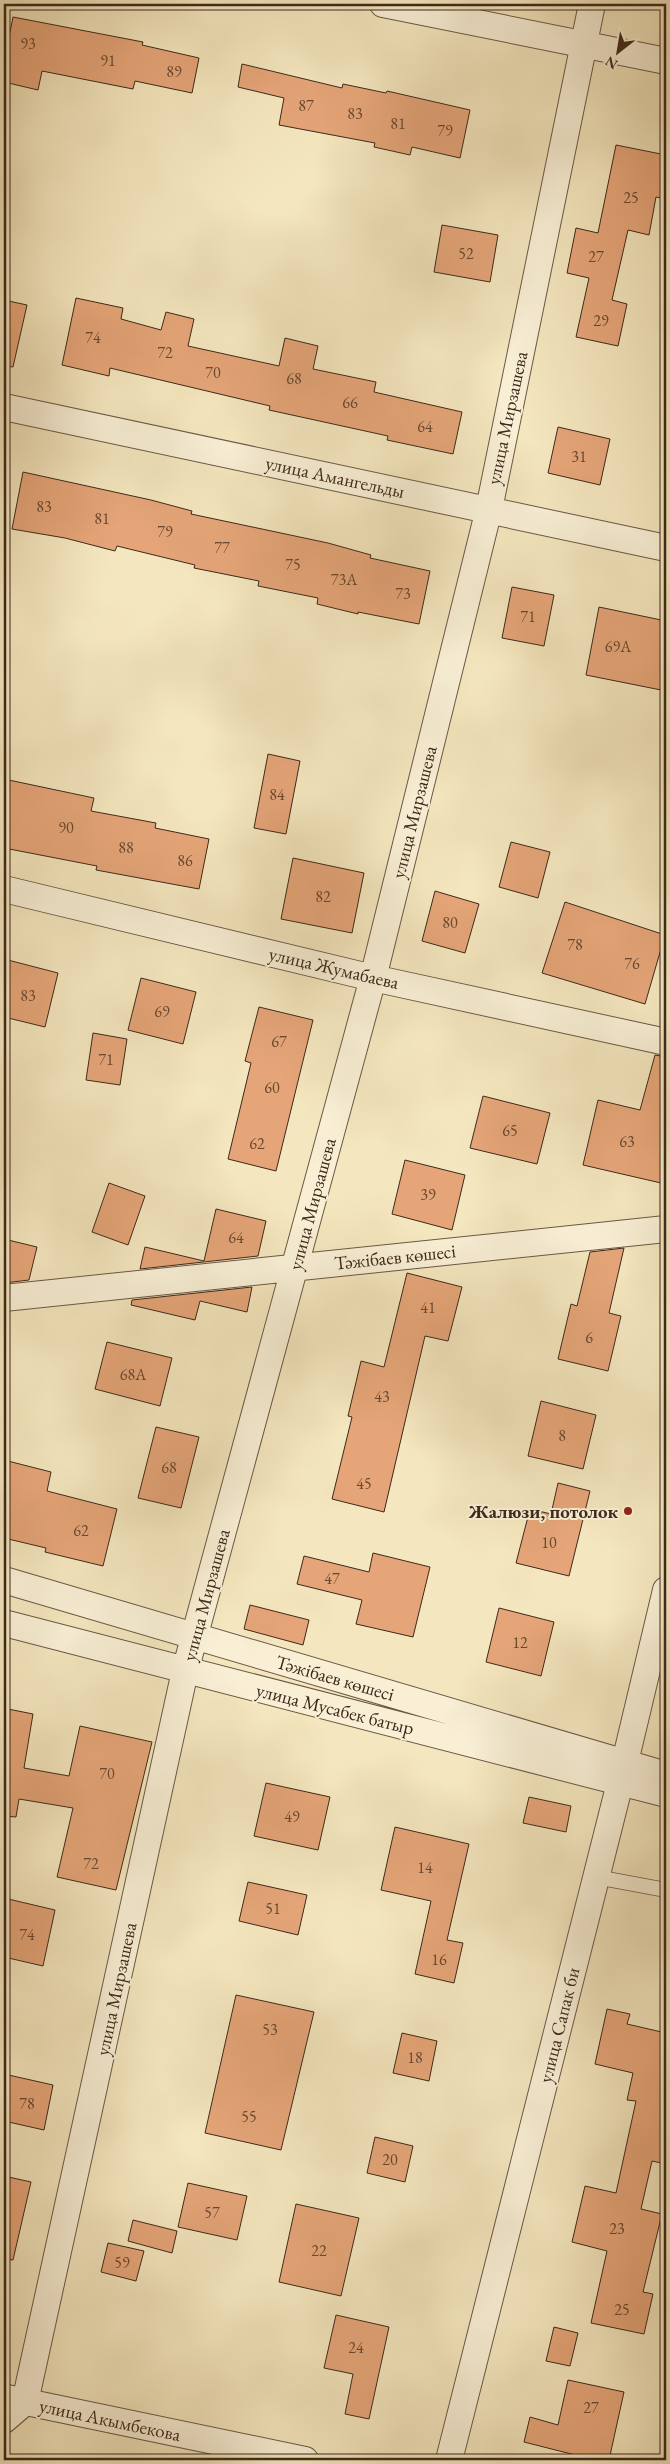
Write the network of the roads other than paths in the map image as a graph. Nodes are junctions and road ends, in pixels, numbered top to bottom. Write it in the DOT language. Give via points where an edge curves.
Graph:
graph roads {
  1 [pos="383,4"];
  2 [pos="592,4"];
  3 [pos="584,45"];
  4 [pos="666,61"];
  5 [pos="4,407"];
  6 [pos="488,509"];
  7 [pos="666,548"];
  8 [pos="4,889"];
  9 [pos="373,978"];
  10 [pos="666,1042"];
  11 [pos="666,1229"];
  12 [pos="4,1298"];
  13 [pos="4,1580"];
  14 [pos="666,1590"];
  15 [pos="4,1623"];
  16 [pos="186,1671"];
  17 [pos="666,1775"];
  18 [pos="620,1783"];
  19 [pos="666,1794"];
  20 [pos="596,1877"];
  21 [pos="666,1890"];
  22 [pos="14,2400"];
  23 [pos="4,2420"];
  24 [pos="305,2460"];
  25 [pos="449,2460"];
  1 -- 3 [label="street"];
  2 -- 3 [label="street, улица Мирзашева"];
  3 -- 4 [label="street"];
  3 -- 6 [label="street, улица Мирзашева"];
  5 -- 6 [label="street, улица Амангельды"];
  6 -- 7 [label="street, улица Амангельды"];
  6 -- 9 [label="street, улица Мирзашева"];
  8 -- 9 [label="street, улица Жумабаева"];
  9 -- 10 [label="street, улица Жумабаева"];
  9 -- 16 [label="street, улица Мирзашева"];
  11 -- 12 [label="street, Тәжібаев көшесі"];
  13 -- 17 [label="street, Тәжібаев көшесі"];
  14 -- 18 [label="street, улица Сапак би"];
  15 -- 16 [label="street, улица Мусабек батыр"];
  16 -- 18 [label="street, улица Мусабек батыр"];
  16 -- 22 [label="street, улица Мирзашева"];
  18 -- 19 [label="street, улица Мусабек батыр"];
  18 -- 20 [label="street, улица Сапак би"];
  20 -- 21 [label="lane"];
  20 -- 25 [label="street, улица Сапак би"];
  22 -- 23 [label="street"];
  22 -- 24 [label="street, улица Акымбекова"];
}
